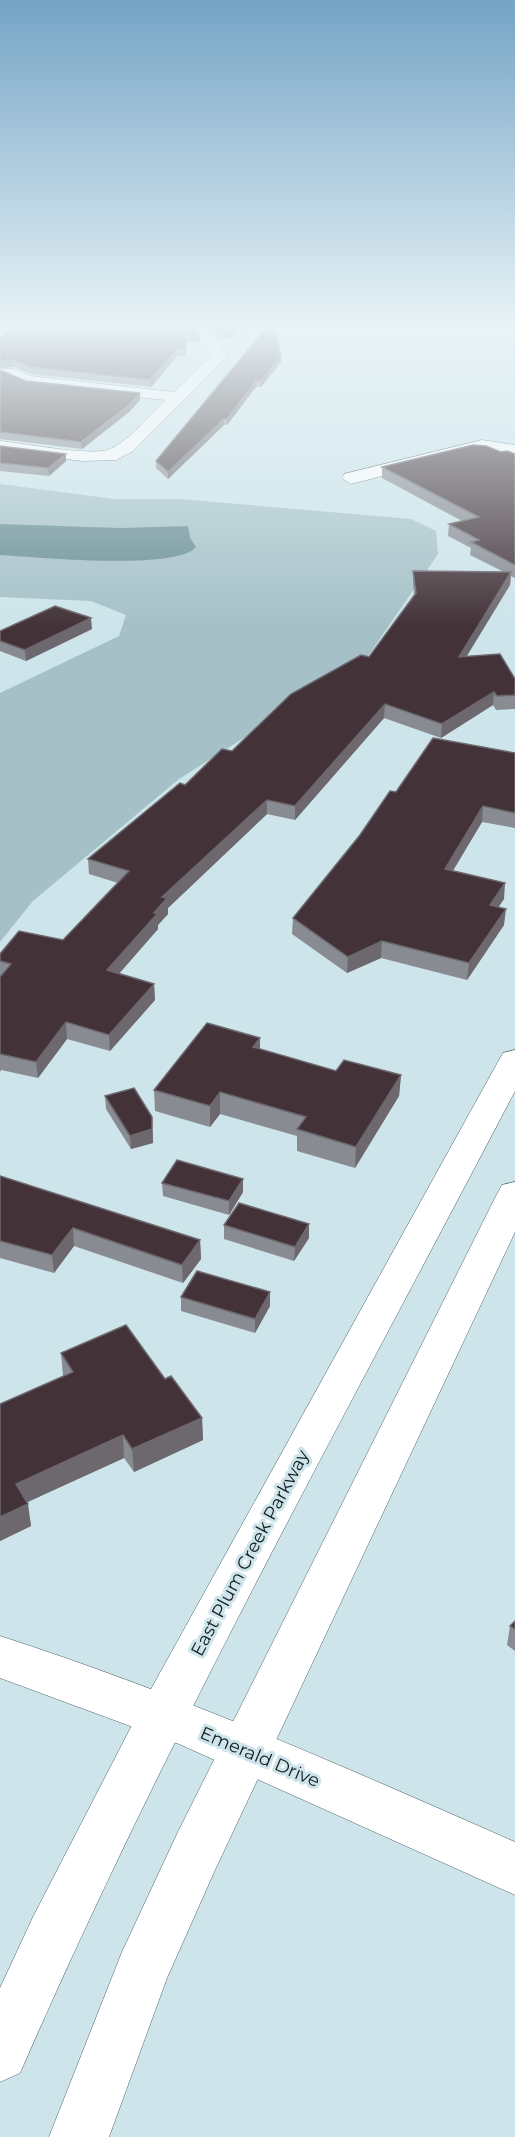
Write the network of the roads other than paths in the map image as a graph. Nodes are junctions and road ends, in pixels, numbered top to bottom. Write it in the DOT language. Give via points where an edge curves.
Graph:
graph roads {
  1 [pos="148,427"];
  2 [pos="0,446"];
  3 [pos="515,451"];
  4 [pos="351,478"];
  5 [pos="515,1060"];
  6 [pos="515,1194"];
  7 [pos="0,1657"];
  8 [pos="162,1716"];
  9 [pos="245,1749"];
  10 [pos="515,1869"];
  11 [pos="0,2054"];
  12 [pos="79,2137"];
  1 -- 2 [label="street" via="127,447 110,456"];
  3 -- 4 [label="street" via="482,445"];
  5 -- 8 [label="street, East Plum Creek Parkway"];
  6 -- 9 [label="street"];
  7 -- 8 [label="street, Emerald Drive"];
  8 -- 9 [label="street, Emerald Drive"];
  8 -- 11 [label="street, East Plum Creek Parkway" via="52,1936"];
  9 -- 10 [label="street, Emerald Drive"];
  9 -- 12 [label="street" via="142,1972"];
}
